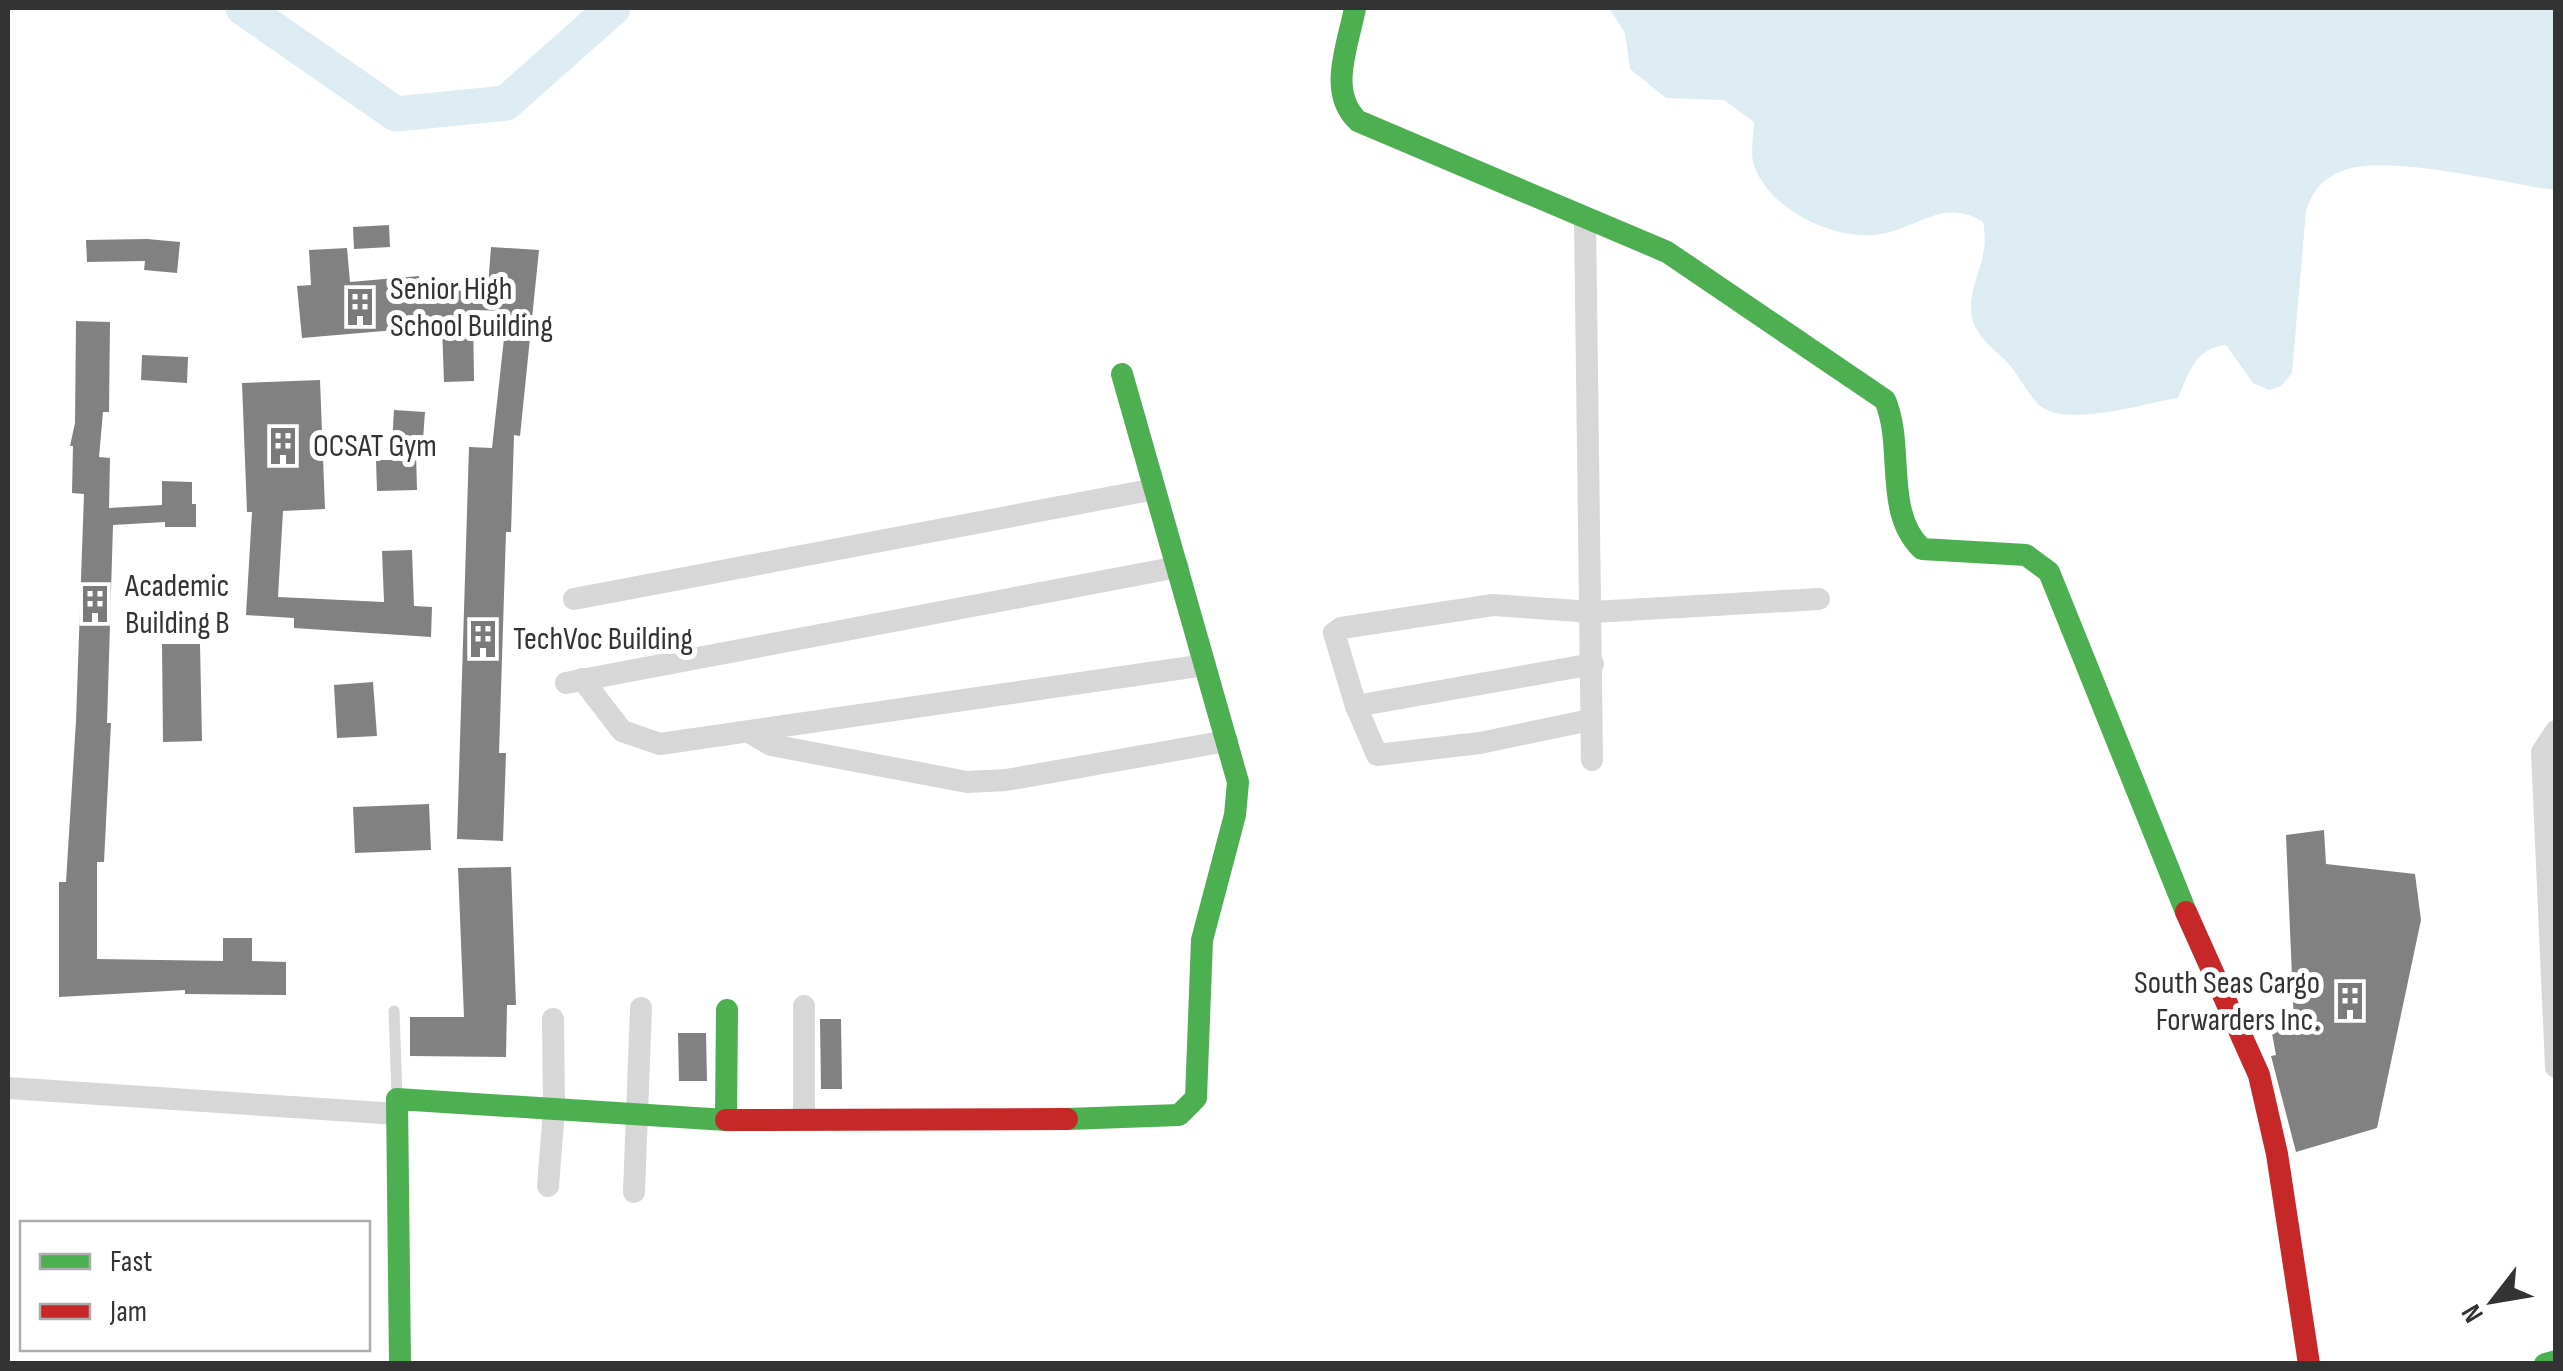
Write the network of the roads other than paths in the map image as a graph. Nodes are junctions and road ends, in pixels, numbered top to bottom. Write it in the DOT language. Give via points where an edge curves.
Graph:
graph roads {
  1 [pos="1355,8"];
  2 [pos="1585,218"];
  3 [pos="1122,374"];
  4 [pos="1155,489"];
  5 [pos="1178,567"];
  6 [pos="574,599"];
  7 [pos="1819,599"];
  8 [pos="1593,612"];
  9 [pos="1593,664"];
  10 [pos="1206,665"];
  11 [pos="1356,706"];
  12 [pos="1590,720"];
  13 [pos="2556,731"];
  14 [pos="749,732"];
  15 [pos="1228,741"];
  16 [pos="1592,760"];
  17 [pos="804,1006"];
  18 [pos="642,1008"];
  19 [pos="727,1010"];
  20 [pos="394,1011"];
  21 [pos="552,1020"];
  22 [pos="2556,1067"];
  23 [pos="8,1088"];
  24 [pos="397,1107"];
  25 [pos="554,1110"];
  26 [pos="636,1116"];
  27 [pos="804,1119"];
  28 [pos="726,1120"];
  29 [pos="548,1186"];
  30 [pos="634,1192"];
  31 [pos="2556,1361"];
  32 [pos="400,1364"];
  33 [pos="2309,1364"];
  34 [pos="2545,1364"];
  1 -- 2 [label="street" via="1339,94 1358,121"];
  2 -- 8 [label="street"];
  2 -- 33 [label="street" via="1667,252 1885,400 1899,435 1900,514 1912,544 1922,550 2026,554 2050,572 2190,924 2259,1075 2278,1154"];
  3 -- 4 [label="street"];
  4 -- 5 [label="street"];
  4 -- 6 [label="street"];
  5 -- 10 [label="street"];
  5 -- 14 [label="street" via="574,681 613,722 647,742"];
  7 -- 8 [label="street"];
  8 -- 9 [label="street"];
  8 -- 11 [label="street" via="1493,605 1341,628 1334,640"];
  9 -- 11 [label="street"];
  9 -- 12 [label="street"];
  10 -- 14 [label="street"];
  10 -- 15 [label="street"];
  11 -- 12 [label="street" via="1373,752 1383,756"];
  12 -- 16 [label="street"];
  13 -- 22 [label="street" via="2542,752"];
  14 -- 15 [label="street" via="771,745 968,782"];
  15 -- 27 [label="street" via="1237,803 1202,940 1200,1082 1192,1105 1150,1120"];
  17 -- 27 [label="street"];
  18 -- 26 [label="street"];
  19 -- 28 [label="street"];
  20 -- 24 [label="lane"];
  21 -- 25 [label="street"];
  23 -- 24 [label="street"];
  24 -- 25 [label="street"];
  24 -- 32 [label="street"];
  25 -- 26 [label="street"];
  25 -- 29 [label="street"];
  26 -- 28 [label="street"];
  26 -- 30 [label="street"];
  27 -- 28 [label="street"];
  31 -- 34 [label="street"];
}
